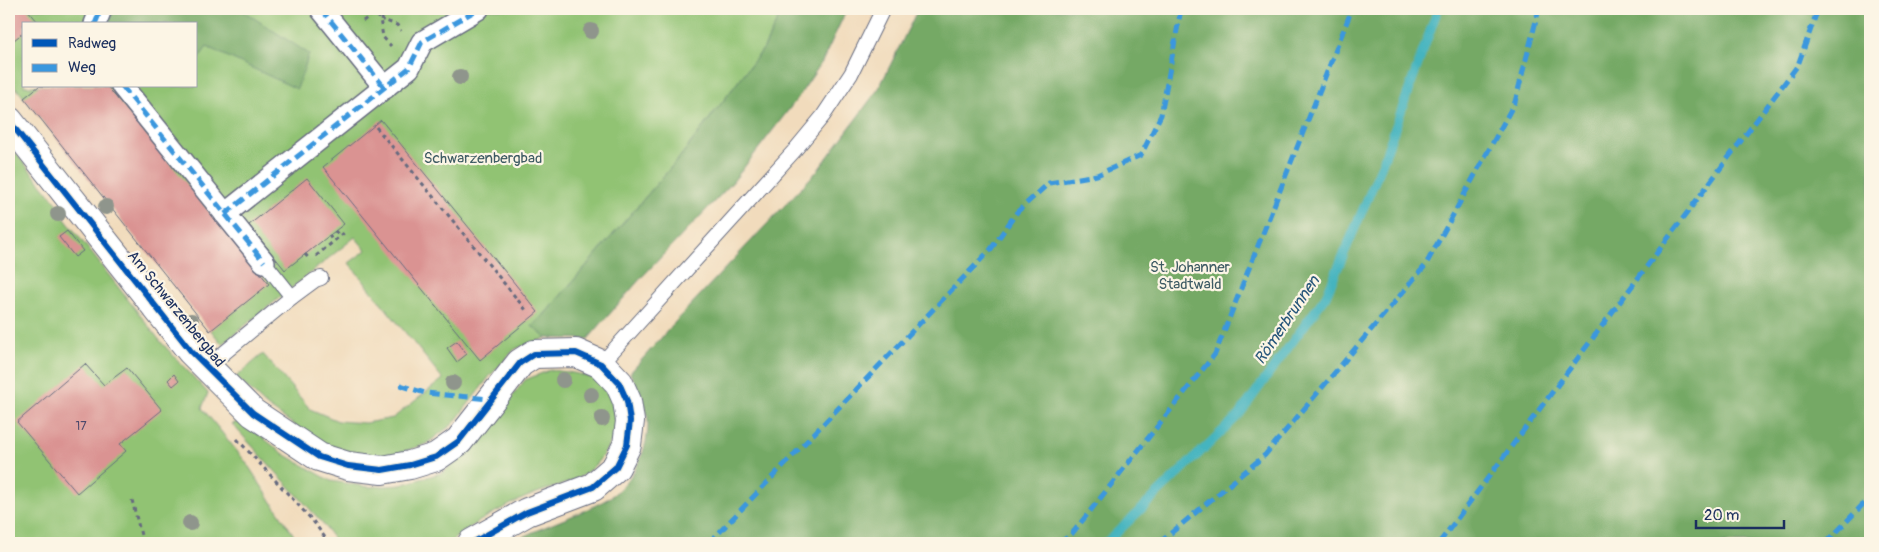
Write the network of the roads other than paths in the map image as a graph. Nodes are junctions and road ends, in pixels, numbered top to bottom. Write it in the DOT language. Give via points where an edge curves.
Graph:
graph roads {
  1 [pos="101,9"];
  2 [pos="321,9"];
  3 [pos="478,9"];
  4 [pos="883,9"];
  5 [pos="96,22"];
  6 [pos="124,88"];
  7 [pos="385,88"];
  8 [pos="9,121"];
  9 [pos="225,214"];
  10 [pos="264,262"];
  11 [pos="321,278"];
  12 [pos="292,297"];
  13 [pos="601,364"];
  14 [pos="207,367"];
  15 [pos="472,543"];
  1 -- 5 [label="street"];
  2 -- 7 [label="street"];
  3 -- 7 [label="street" via="422,42 409,68"];
  4 -- 13 [label="lane" via="851,74 823,116"];
  6 -- 9 [label="street"];
  7 -- 9 [label="street"];
  8 -- 14 [label="street, Am Schwarzenbergbad"];
  9 -- 10 [label="street"];
  10 -- 12 [label="lane"];
  11 -- 12 [label="lane"];
  12 -- 14 [label="lane"];
  13 -- 14 [label="street, Am Schwarzenbergbad" via="576,353 534,354 520,363 459,441 436,457 382,470 326,460 294,443 252,413"];
  13 -- 15 [label="street, Am Schwarzenbergbad" via="618,383 630,421 627,445 616,467 593,487 527,512"];
}
